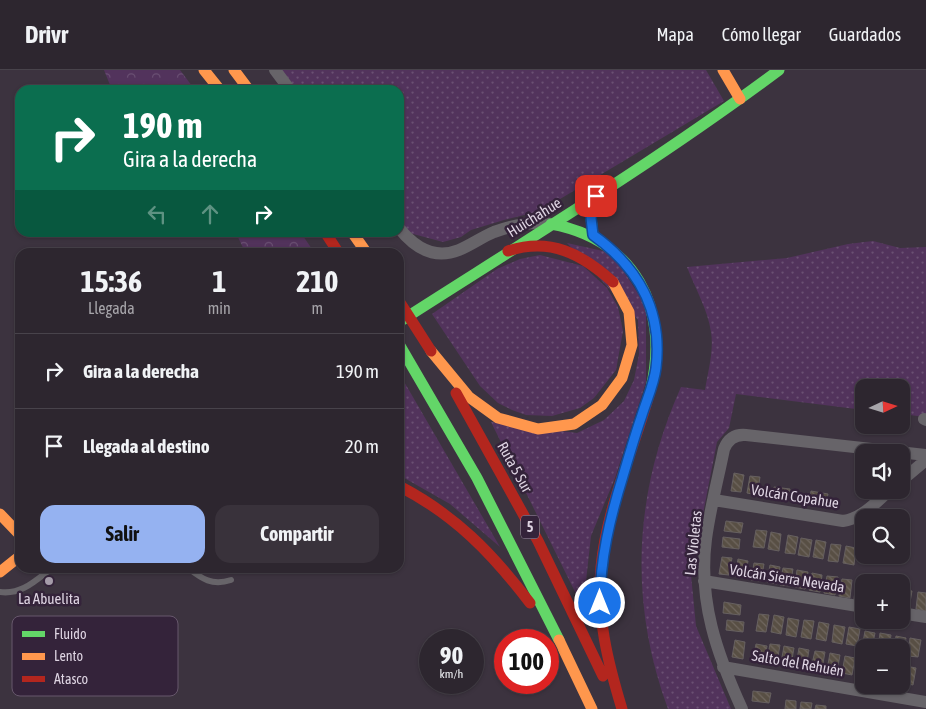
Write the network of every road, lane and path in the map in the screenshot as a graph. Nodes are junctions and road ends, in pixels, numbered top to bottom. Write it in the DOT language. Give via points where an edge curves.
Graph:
graph roads {
  1 [pos="204,70"];
  2 [pos="234,70"];
  3 [pos="274,70"];
  4 [pos="723,70"];
  5 [pos="779,70"];
  6 [pos="216,85"];
  7 [pos="245,85"];
  8 [pos="286,85"];
  9 [pos="740,99"];
  10 [pos="596,196"];
  11 [pos="551,224"];
  12 [pos="404,234"];
  13 [pos="593,235"];
  14 [pos="328,237"];
  15 [pos="356,237"];
  16 [pos="335,248"];
  17 [pos="363,248"];
  18 [pos="508,251"];
  19 [pos="404,309"];
  20 [pos="404,318"];
  21 [pos="431,351"];
  22 [pos="404,352"];
  23 [pos="926,455"];
  24 [pos="926,460"];
  25 [pos="910,473"];
  26 [pos="404,489"];
  27 [pos="881,499"];
  28 [pos="714,500"];
  29 [pos="871,509"];
  30 [pos="0,514"];
  31 [pos="855,518"];
  32 [pos="15,530"];
  33 [pos="15,560"];
  34 [pos="0,572"];
  35 [pos="45,573"];
  36 [pos="195,573"];
  37 [pos="231,580"];
  38 [pos="704,581"];
  39 [pos="0,592"];
  40 [pos="855,606"];
  41 [pos="910,614"];
  42 [pos="926,617"];
  43 [pos="570,662"];
  44 [pos="723,667"];
  45 [pos="926,702"];
  46 [pos="592,709"];
  47 [pos="618,709"];
  48 [pos="622,709"];
  49 [pos="742,709"];
  1 -- 6 [label="main road"];
  2 -- 7 [label="main road"];
  3 -- 8 [label="street"];
  4 -- 9 [label="main road"];
  5 -- 9 [label="main road, Huichahue"];
  9 -- 10 [label="main road, Huichahue"];
  10 -- 11 [label="main road, Huichahue"];
  10 -- 13 [label="main road" via="591,218"];
  11 -- 12 [label="street" via="533,222 510,227 459,250 440,254 414,245"];
  11 -- 13 [label="main road"];
  11 -- 18 [label="main road, Huichahue"];
  13 -- 48 [label="main road" via="621,258 640,284 651,310 657,340 653,382 622,478 601,569 600,603 605,637"];
  14 -- 16 [label="main road"];
  15 -- 17 [label="main road"];
  18 -- 20 [label="main road, Huichahue"];
  18 -- 21 [label="main road" via="535,244 565,249 599,268 617,288 629,314 632,341 627,369 614,393 595,411 572,423 546,428 520,426 497,417 475,402"];
  19 -- 21 [label="main road, Ruta 5 Sur / 5, bridge"];
  21 -- 47 [label="main road, Ruta 5 Sur / 5" via="538,541"];
  22 -- 43 [label="main road, 5" via="486,493"];
  23 -- 28 [label="street, Las Violetas" via="746,435 733,437 724,449"];
  24 -- 25 [label="street"];
  26 -- 43 [label="main road" via="448,514 479,541 518,586"];
  27 -- 29 [label="street, Volcán Copahue"];
  28 -- 31 [label="street, Volcán Copahue" via="836,520"];
  28 -- 38 [label="street, Las Violetas" via="706,540"];
  30 -- 32 [label="main road"];
  33 -- 34 [label="main road"];
  35 -- 39 [label="lane" via="25,588"];
  36 -- 37 [label="lane" via="207,581"];
  38 -- 40 [label="street, Volcán Sierra Nevada"];
  38 -- 44 [label="street, Las Violetas"];
  41 -- 42 [label="street"];
  43 -- 46 [label="main road, 5"];
  44 -- 45 [label="street, Salto del Rehuén"];
  44 -- 49 [label="street, Las Violetas"];
}
